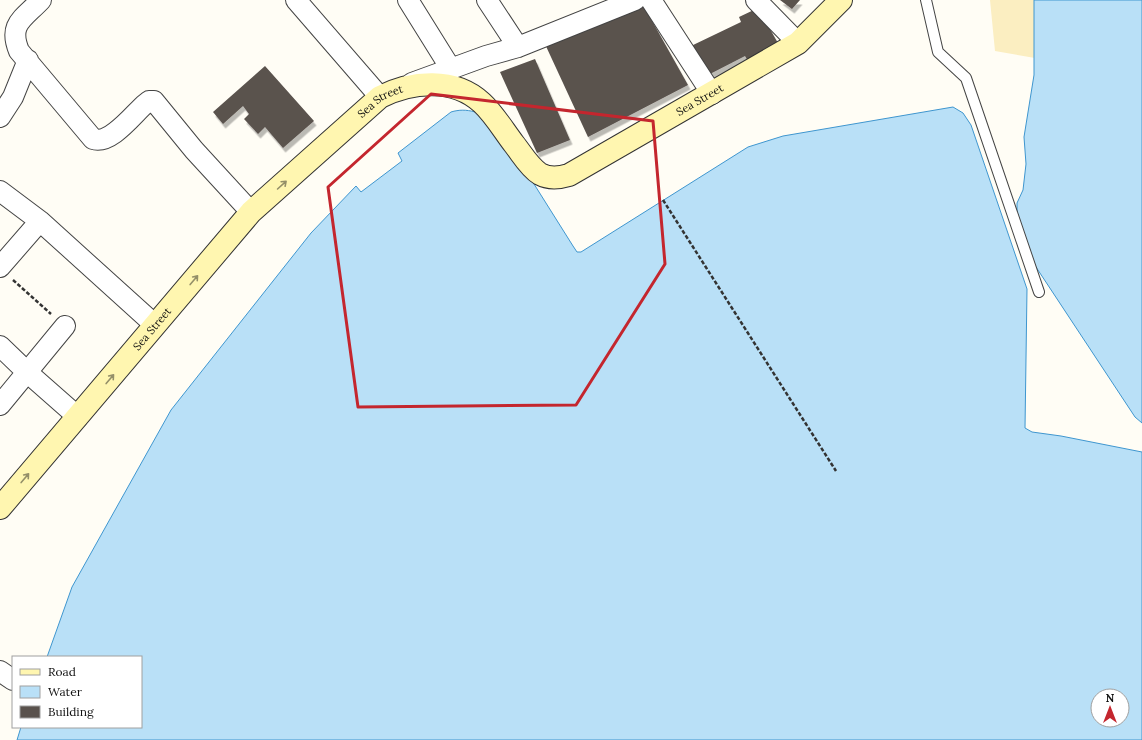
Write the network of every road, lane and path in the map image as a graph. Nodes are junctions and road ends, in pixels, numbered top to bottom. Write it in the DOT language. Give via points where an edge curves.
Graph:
graph roads {
  1 [pos="41,0"];
  2 [pos="296,0"];
  3 [pos="408,0"];
  4 [pos="487,0"];
  5 [pos="635,0"];
  6 [pos="651,0"];
  7 [pos="756,0"];
  8 [pos="841,0"];
  9 [pos="926,0"];
  10 [pos="798,43"];
  11 [pos="518,47"];
  12 [pos="28,60"];
  13 [pos="451,69"];
  14 [pos="386,94"];
  15 [pos="712,94"];
  16 [pos="0,117"];
  17 [pos="0,192"];
  18 [pos="663,200"];
  19 [pos="251,212"];
  20 [pos="40,221"];
  21 [pos="6,273"];
  22 [pos="1039,292"];
  23 [pos="155,325"];
  24 [pos="65,326"];
  25 [pos="0,346"];
  26 [pos="28,373"];
  27 [pos="1,403"];
  28 [pos="78,417"];
  29 [pos="836,471"];
  30 [pos="0,507"];
  31 [pos="0,671"];
  32 [pos="12,679"];
  1 -- 12 [label="street" via="15,28 16,43"];
  2 -- 14 [label="street"];
  3 -- 13 [label="street"];
  4 -- 11 [label="street"];
  5 -- 11 [label="street"];
  6 -- 15 [label="street"];
  7 -- 10 [label="street"];
  8 -- 10 [label="street, Sea Street"];
  9 -- 22 [label="lane" via="938,52 966,78"];
  10 -- 15 [label="street, Sea Street"];
  11 -- 13 [label="street"];
  12 -- 16 [label="street" via="13,97"];
  12 -- 19 [label="street" via="93,139 101,140 111,136 149,101 156,102 194,150"];
  13 -- 14 [label="street"];
  14 -- 15 [label="street, Sea Street" via="427,84 448,85 466,92 483,104 533,169 550,177 560,178"];
  19 -- 14 [label="street, Sea Street, one-way"];
  17 -- 20 [label="street"];
  18 -- 29 [label="path"];
  23 -- 19 [label="street, Sea Street, one-way"];
  20 -- 21 [label="street"];
  20 -- 23 [label="street"];
  21 -- 24 [label="path"];
  28 -- 23 [label="street, Sea Street, one-way"];
  24 -- 26 [label="street"];
  25 -- 26 [label="street"];
  26 -- 27 [label="street"];
  26 -- 28 [label="street"];
  30 -- 28 [label="street, Sea Street, one-way"];
  31 -- 32 [label="street"];
}
